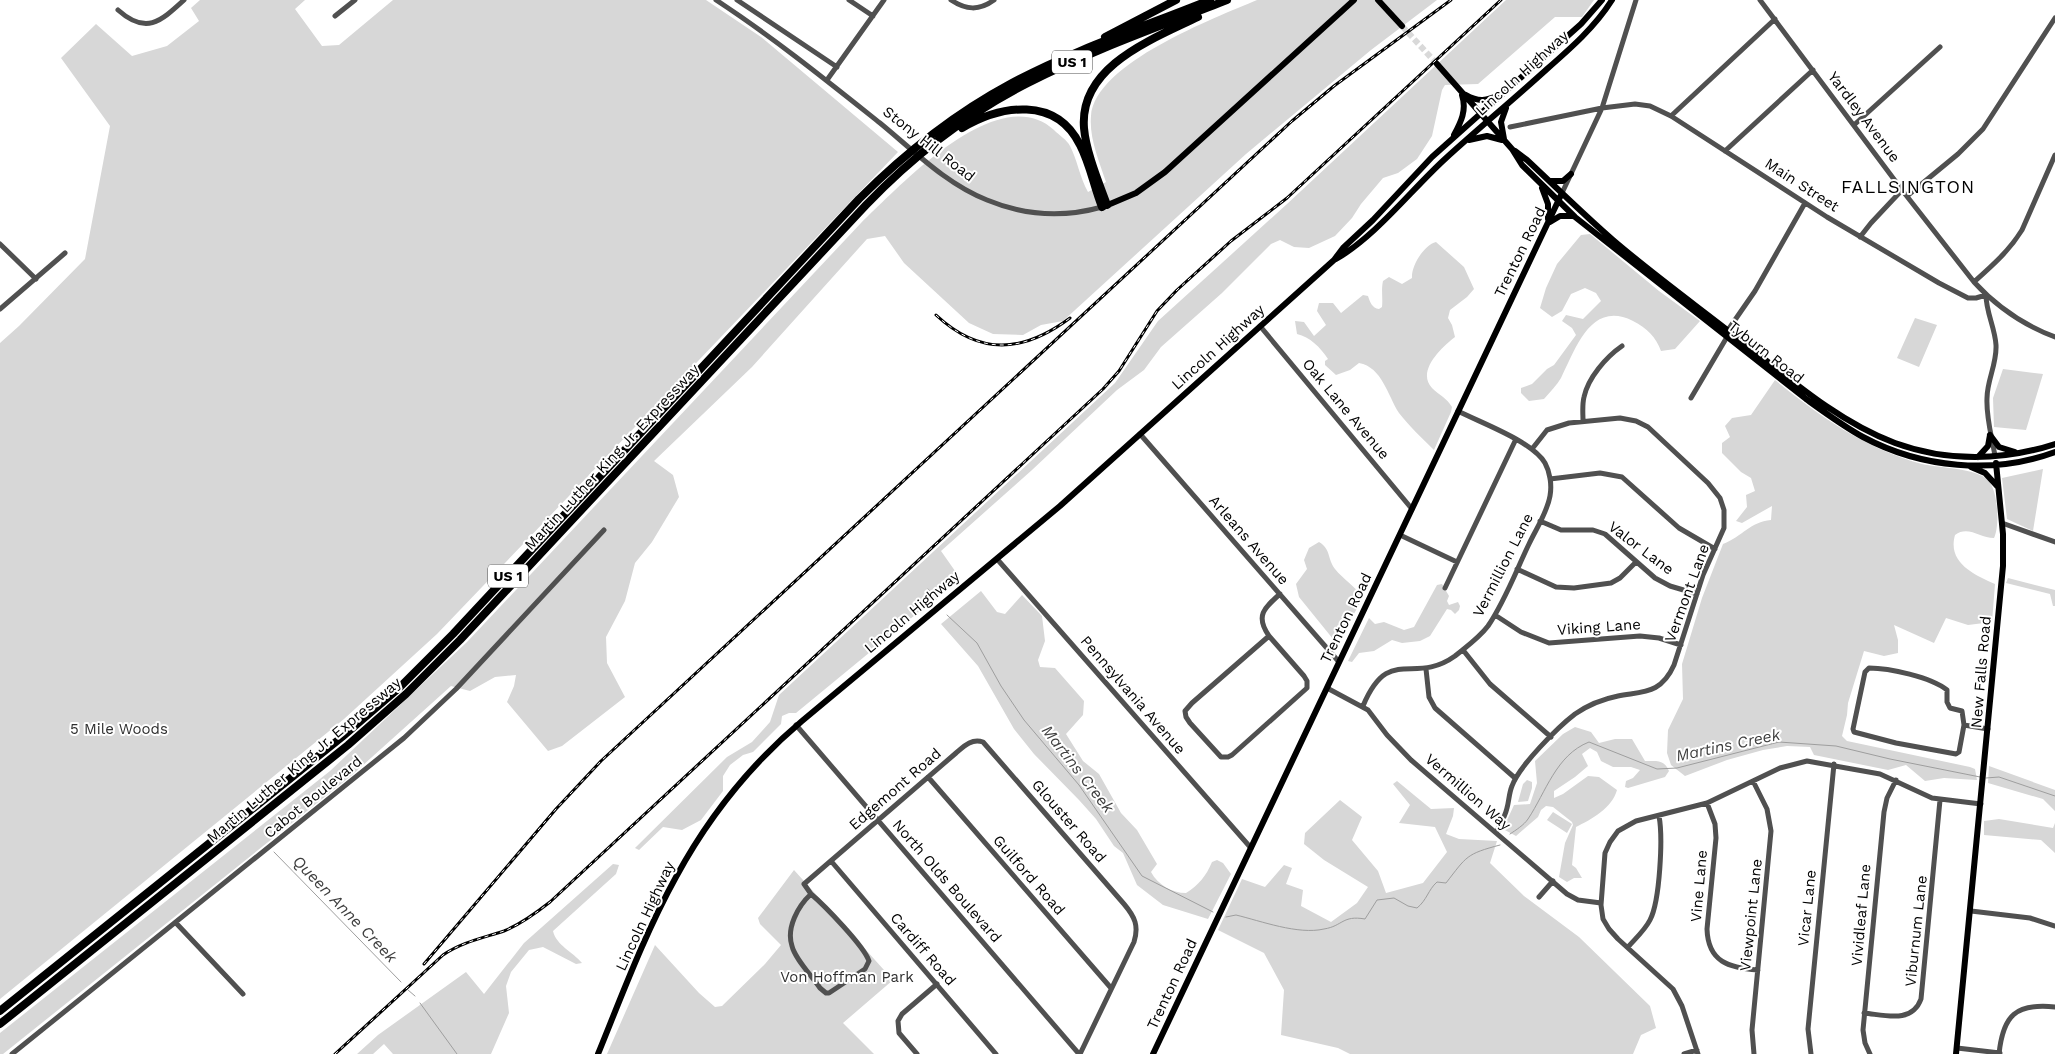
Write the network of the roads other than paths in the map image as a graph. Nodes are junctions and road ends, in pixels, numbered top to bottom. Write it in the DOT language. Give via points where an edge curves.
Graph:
graph roads {
  1 [pos="184,0"];
  2 [pos="355,0"];
  3 [pos="716,0"];
  4 [pos="737,0"];
  5 [pos="848,0"];
  6 [pos="884,0"];
  7 [pos="951,0"];
  8 [pos="994,0"];
  9 [pos="1176,0"];
  10 [pos="1210,0"];
  11 [pos="1229,0"];
  12 [pos="1354,0"];
  13 [pos="1378,0"];
  14 [pos="1602,0"];
  15 [pos="1612,0"];
  16 [pos="1636,0"];
  17 [pos="1760,0"];
  18 [pos="118,10"];
  19 [pos="335,16"];
  20 [pos="873,16"];
  21 [pos="2055,18"];
  22 [pos="1775,19"];
  23 [pos="1402,26"];
  24 [pos="1940,47"];
  25 [pos="1055,62"];
  26 [pos="1436,64"];
  27 [pos="837,67"];
  28 [pos="1813,70"];
  29 [pos="827,80"];
  30 [pos="1461,92"];
  31 [pos="1506,92"];
  32 [pos="1509,103"];
  33 [pos="1602,108"];
  34 [pos="1481,114"];
  35 [pos="1671,116"];
  36 [pos="1487,122"];
  37 [pos="1854,124"];
  38 [pos="1510,127"];
  39 [pos="1451,140"];
  40 [pos="1506,142"];
  41 [pos="1462,144"];
  42 [pos="928,148"];
  43 [pos="1512,149"];
  44 [pos="1725,151"];
  45 [pos="2055,155"];
  46 [pos="1572,172"];
  47 [pos="1549,180"];
  48 [pos="1539,182"];
  49 [pos="1902,190"];
  50 [pos="1562,193"];
  51 [pos="1906,196"];
  52 [pos="1558,201"];
  53 [pos="1805,203"];
  54 [pos="1104,206"];
  55 [pos="1575,217"];
  56 [pos="1547,224"];
  57 [pos="1860,237"];
  58 [pos="0,244"];
  59 [pos="65,253"];
  60 [pos="1334,260"];
  61 [pos="36,278"];
  62 [pos="1974,282"];
  63 [pos="1986,295"];
  64 [pos="0,309"];
  65 [pos="1260,326"];
  66 [pos="1728,334"];
  67 [pos="2055,338"];
  68 [pos="1622,346"];
  69 [pos="1691,398"];
  70 [pos="1458,411"];
  71 [pos="1583,421"];
  72 [pos="1140,434"];
  73 [pos="1990,435"];
  74 [pos="1516,440"];
  75 [pos="2055,444"];
  76 [pos="1532,449"];
  77 [pos="2028,452"];
  78 [pos="2055,452"];
  79 [pos="1995,456"];
  80 [pos="1978,457"];
  81 [pos="1965,465"];
  82 [pos="1996,465"];
  83 [pos="1550,479"];
  84 [pos="1998,488"];
  85 [pos="1412,509"];
  86 [pos="1540,521"];
  87 [pos="2002,523"];
  88 [pos="604,530"];
  89 [pos="1400,535"];
  90 [pos="2055,542"];
  91 [pos="1715,549"];
  92 [pos="997,559"];
  93 [pos="1457,562"];
  94 [pos="1636,562"];
  95 [pos="1517,569"];
  96 [pos="1445,588"];
  97 [pos="1280,594"];
  98 [pos="1697,594"];
  99 [pos="1495,615"];
  100 [pos="1268,636"];
  101 [pos="1680,645"];
  102 [pos="1463,650"];
  103 [pos="1339,662"];
  104 [pos="1426,669"];
  105 [pos="1327,688"];
  106 [pos="1363,706"];
  107 [pos="796,725"];
  108 [pos="1964,725"];
  109 [pos="1988,729"];
  110 [pos="1551,737"];
  111 [pos="977,740"];
  112 [pos="1834,764"];
  113 [pos="928,777"];
  114 [pos="1515,778"];
  115 [pos="1896,780"];
  116 [pos="1753,781"];
  117 [pos="1940,800"];
  118 [pos="1707,803"];
  119 [pos="1981,804"];
  120 [pos="1659,816"];
  121 [pos="878,820"];
  122 [pos="1496,833"];
  123 [pos="1250,848"];
  124 [pos="831,861"];
  125 [pos="1553,881"];
  126 [pos="811,894"];
  127 [pos="1539,897"];
  128 [pos="1601,903"];
  129 [pos="1970,911"];
  130 [pos="176,923"];
  131 [pos="2055,926"];
  132 [pos="1628,947"];
  133 [pos="1758,970"];
  134 [pos="937,984"];
  135 [pos="1111,988"];
  136 [pos="243,994"];
  137 [pos="2055,1007"];
  138 [pos="0,1012"];
  139 [pos="1864,1013"];
  140 [pos="0,1024"];
  141 [pos="1956,1051"];
  142 [pos="1697,1052"];
  143 [pos="2000,1053"];
  144 [pos="12,1054"];
  145 [pos="598,1054"];
  146 [pos="917,1054"];
  147 [pos="996,1054"];
  148 [pos="1079,1054"];
  149 [pos="1153,1054"];
  150 [pos="1684,1054"];
  151 [pos="1754,1054"];
  152 [pos="1811,1054"];
  153 [pos="1870,1054"];
  1 -- 18 [label="street" via="162,19 148,24 130,20"];
  2 -- 19 [label="street"];
  3 -- 29 [label="street, Stony Hill Road"];
  4 -- 27 [label="street"];
  5 -- 20 [label="street"];
  6 -- 20 [label="street"];
  7 -- 8 [label="street" via="975,9"];
  9 -- 25 [label="highway"];
  10 -- 25 [label="highway, Martin Luther King Jr. Expressway / US 1"];
  11 -- 42 [label="highway, Martin Luther King Jr. Expressway / US 1" via="1042,76 983,108"];
  11 -- 54 [label="highway" via="1135,49 1095,86 1085,110 1084,130"];
  12 -- 54 [label="main road, Stony Hill Road" via="1165,172 1136,193"];
  13 -- 23 [label="main road"];
  14 -- 31 [label="main road, Lincoln Highway" via="1581,24"];
  15 -- 32 [label="main road, Lincoln Highway" via="1588,30"];
  16 -- 33 [label="street"];
  17 -- 22 [label="street, Yardley Avenue"];
  20 -- 27 [label="street"];
  21 -- 51 [label="street" via="1982,129 1958,154"];
  22 -- 28 [label="street, Yardley Avenue"];
  22 -- 35 [label="street"];
  24 -- 37 [label="street"];
  25 -- 138 [label="highway, Martin Luther King Jr. Expressway / US 1" via="964,111 922,141 884,175 406,682 342,738"];
  26 -- 30 [label="main road, Tyburn Road"];
  27 -- 29 [label="street"];
  28 -- 37 [label="street, Yardley Avenue"];
  28 -- 44 [label="street"];
  29 -- 54 [label="street, Stony Hill Road" via="959,186 976,195 1013,209 1054,214"];
  30 -- 31 [label="main road" via="1484,100"];
  30 -- 34 [label="main road, Tyburn Road"];
  30 -- 39 [label="main road" via="1463,115"];
  31 -- 34 [label="main road, Lincoln Highway"];
  32 -- 36 [label="main road, Lincoln Highway"];
  32 -- 40 [label="main road" via="1501,122"];
  33 -- 35 [label="street, Main Street" via="1643,105"];
  33 -- 38 [label="street, Main Street"];
  33 -- 46 [label="street"];
  34 -- 36 [label="main road, Tyburn Road"];
  34 -- 39 [label="main road, Lincoln Highway"];
  35 -- 44 [label="street, Main Street"];
  36 -- 40 [label="main road, Tyburn Road"];
  36 -- 41 [label="main road, Lincoln Highway"];
  37 -- 49 [label="street, Yardley Avenue"];
  39 -- 60 [label="main road, Lincoln Highway"];
  40 -- 41 [label="main road" via="1481,136"];
  40 -- 43 [label="main road, Tyburn Road"];
  41 -- 60 [label="main road, Lincoln Highway" via="1385,218"];
  42 -- 54 [label="highway" via="991,114 1019,108 1040,111 1060,121 1078,139"];
  42 -- 140 [label="highway, Martin Luther King Jr. Expressway / US 1" via="866,205 406,694 348,745"];
  43 -- 47 [label="main road, Tyburn Road"];
  43 -- 48 [label="main road, Tyburn Road"];
  44 -- 53 [label="street, Main Street"];
  45 -- 62 [label="street" via="2016,240"];
  46 -- 47 [label="main road" via="1563,181"];
  46 -- 50 [label="street"];
  47 -- 50 [label="main road, Tyburn Road"];
  48 -- 52 [label="main road, Tyburn Road"];
  48 -- 56 [label="main road" via="1548,204"];
  49 -- 51 [label="street, Yardley Avenue"];
  49 -- 57 [label="street"];
  50 -- 52 [label="main road, Trenton Road"];
  50 -- 66 [label="main road, Tyburn Road" via="1613,240"];
  51 -- 62 [label="street, Yardley Avenue"];
  52 -- 55 [label="main road, Tyburn Road"];
  52 -- 56 [label="main road, Trenton Road"];
  53 -- 57 [label="street, Main Street"];
  53 -- 66 [label="street"];
  55 -- 56 [label="main road" via="1560,216"];
  55 -- 66 [label="main road, Tyburn Road"];
  56 -- 70 [label="main road, Trenton Road"];
  57 -- 63 [label="street, Main Street" via="1968,298"];
  58 -- 61 [label="street"];
  59 -- 61 [label="street"];
  60 -- 65 [label="main road, Lincoln Highway"];
  61 -- 64 [label="street"];
  62 -- 63 [label="street, Yardley Avenue"];
  63 -- 67 [label="street, Yardley Avenue" via="2014,318"];
  63 -- 73 [label="street, New Falls Road" via="1996,342 1987,397"];
  65 -- 72 [label="main road, Lincoln Highway"];
  65 -- 85 [label="street, Oak Lane Avenue"];
  66 -- 69 [label="street"];
  66 -- 80 [label="main road, Tyburn Road" via="1823,403 1872,433 1923,451"];
  66 -- 81 [label="main road, Tyburn Road" via="1818,408 1859,435 1904,454"];
  68 -- 71 [label="street" via="1611,354 1589,383 1584,396"];
  70 -- 74 [label="street"];
  70 -- 85 [label="main road, Trenton Road"];
  71 -- 76 [label="street, Vermont Lane" via="1551,428"];
  71 -- 91 [label="street, Vermont Lane" via="1620,418 1642,424 1702,477 1720,498 1724,510 1724,528"];
  72 -- 92 [label="main road, Lincoln Highway"];
  72 -- 97 [label="street, Arleans Avenue"];
  73 -- 77 [label="main road" via="2003,449"];
  73 -- 79 [label="street, New Falls Road"];
  73 -- 80 [label="main road" via="1988,446"];
  74 -- 76 [label="street"];
  74 -- 93 [label="street"];
  75 -- 77 [label="main road, Tyburn Road"];
  76 -- 83 [label="street" via="1545,464"];
  77 -- 79 [label="main road, Tyburn Road"];
  78 -- 82 [label="main road, Tyburn Road"];
  79 -- 80 [label="main road, Tyburn Road"];
  79 -- 82 [label="main road, New Falls Road"];
  81 -- 82 [label="main road, Tyburn Road"];
  81 -- 84 [label="main road" via="1985,473"];
  82 -- 84 [label="main road, New Falls Road"];
  83 -- 86 [label="street, Vermillion Lane" via="1550,497"];
  83 -- 91 [label="street" via="1600,473 1622,477 1679,528"];
  84 -- 87 [label="main road, New Falls Road"];
  85 -- 89 [label="main road, Trenton Road"];
  86 -- 94 [label="street, Valor Lane" via="1561,530 1599,532"];
  86 -- 95 [label="street, Vermillion Lane"];
  87 -- 90 [label="street"];
  87 -- 109 [label="main road, New Falls Road" via="2003,566"];
  88 -- 130 [label="street, Cabot Boulevard" via="422,722 370,768"];
  89 -- 93 [label="street"];
  89 -- 103 [label="main road, Trenton Road"];
  91 -- 98 [label="street, Vermont Lane"];
  92 -- 107 [label="main road, Lincoln Highway"];
  92 -- 123 [label="street, Pennsylvania Avenue"];
  93 -- 96 [label="street"];
  94 -- 95 [label="street" via="1611,583 1574,588 1556,586"];
  94 -- 98 [label="street, Valor Lane" via="1662,582"];
  95 -- 99 [label="street, Vermillion Lane"];
  97 -- 100 [label="street" via="1263,612 1262,623"];
  97 -- 103 [label="street, Arleans Avenue"];
  98 -- 101 [label="street, Vermont Lane"];
  99 -- 101 [label="street, Viking Lane" via="1521,632 1549,643 1640,636"];
  99 -- 102 [label="street, Vermillion Lane" via="1482,633"];
  100 -- 100 [label="street" via="1185,711 1186,718 1221,756 1232,755 1306,688 1304,676"];
  101 -- 110 [label="street, Vermont Lane" via="1671,672 1659,686 1595,703 1576,714"];
  102 -- 104 [label="street, Vermillion Lane" via="1439,666"];
  102 -- 110 [label="street" via="1490,684"];
  103 -- 105 [label="main road, Trenton Road"];
  104 -- 106 [label="street, Vermillion Lane" via="1388,671 1376,682"];
  104 -- 114 [label="street" via="1428,697 1435,708"];
  105 -- 106 [label="street, Vermillion Way"];
  105 -- 123 [label="main road, Trenton Road"];
  106 -- 122 [label="street, Vermillion Way" via="1395,744"];
  107 -- 121 [label="street, North Olds Boulevard"];
  107 -- 145 [label="main road, Lincoln Highway" via="730,796 682,865 650,928"];
  108 -- 108 [label="street" via="1962,711 1950,708 1946,702 1947,690 1943,687 1891,670 1869,668 1865,672 1853,729 1857,734 1956,754 1961,750"];
  108 -- 109 [label="street"];
  109 -- 119 [label="main road, New Falls Road"];
  110 -- 114 [label="street, Vermont Lane"];
  111 -- 113 [label="street, Edgemont Road" via="967,744"];
  111 -- 135 [label="street, Glouster Road" via="987,745 1124,904 1136,923 1134,942"];
  112 -- 115 [label="street"];
  112 -- 116 [label="street" via="1799,762"];
  112 -- 152 [label="street, Vicar Lane" via="1808,1029"];
  113 -- 121 [label="street, Edgemont Road"];
  113 -- 135 [label="street, Guilford Road"];
  114 -- 122 [label="street, Vermont Lane" via="1507,811"];
  115 -- 117 [label="street"];
  115 -- 139 [label="street, Vividleaf Lane" via="1884,812"];
  116 -- 118 [label="street"];
  116 -- 133 [label="street, Viewpoint Lane" via="1767,809 1771,831"];
  117 -- 119 [label="street"];
  117 -- 139 [label="street, Viburnum Lane" via="1921,999 1917,1008 1906,1015"];
  118 -- 120 [label="street"];
  118 -- 133 [label="street, Vine Lane" via="1716,830 1708,943 1717,958 1728,965"];
  119 -- 129 [label="main road, New Falls Road"];
  120 -- 128 [label="street" via="1630,823 1614,834 1605,853"];
  120 -- 132 [label="street" via="1662,840 1655,908 1649,923"];
  121 -- 124 [label="street, Edgemont Road"];
  121 -- 148 [label="street, North Olds Boulevard"];
  122 -- 125 [label="street, Vermillion Way"];
  123 -- 149 [label="main road, Trenton Road"];
  124 -- 126 [label="street, Edgemont Road" via="804,884"];
  124 -- 134 [label="street, Cardiff Road"];
  125 -- 127 [label="street"];
  125 -- 128 [label="street, Vermillion Way" via="1574,898"];
  126 -- 126 [label="street" via="794,918 791,944 820,988 829,993 865,969 869,961 837,920"];
  128 -- 132 [label="street" via="1606,924"];
  129 -- 131 [label="street" via="2030,918"];
  129 -- 141 [label="main road, New Falls Road"];
  130 -- 136 [label="street"];
  130 -- 144 [label="street, Cabot Boulevard"];
  132 -- 142 [label="street" via="1674,989"];
  133 -- 151 [label="street, Viewpoint Lane" via="1752,1030"];
  134 -- 146 [label="street" via="898,1021 899,1033"];
  134 -- 147 [label="street, Cardiff Road"];
  135 -- 148 [label="street"];
  137 -- 143 [label="street" via="2031,1006 2015,1013 2005,1026"];
  139 -- 153 [label="street, Vividleaf Lane" via="1864,1037"];
  141 -- 143 [label="street"];
  142 -- 150 [label="street"];
}
